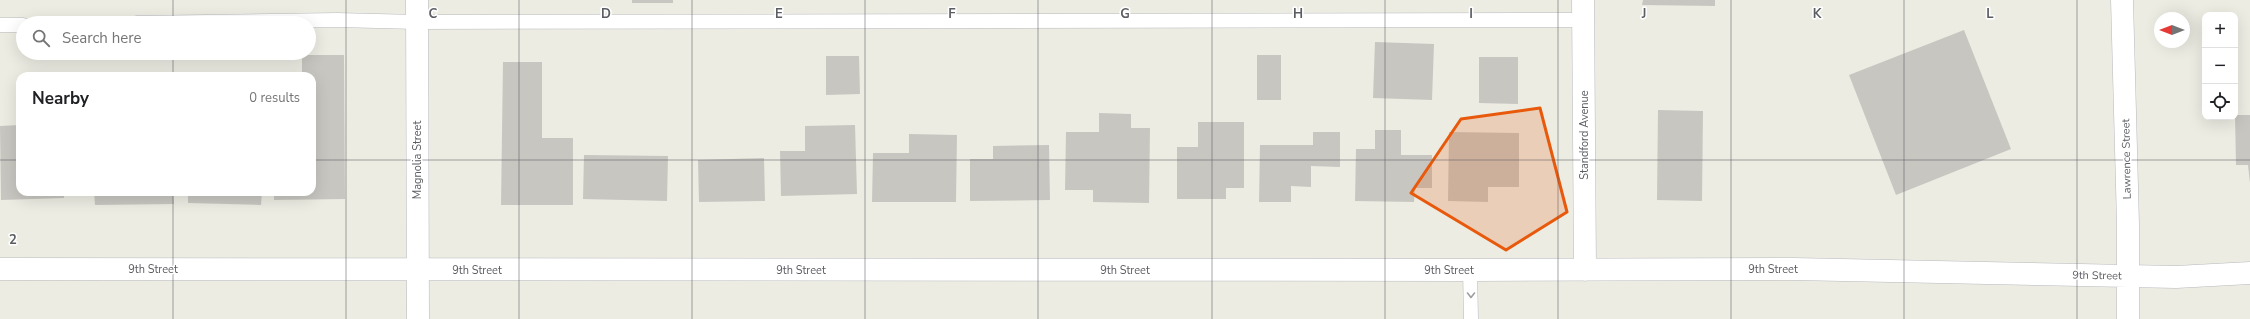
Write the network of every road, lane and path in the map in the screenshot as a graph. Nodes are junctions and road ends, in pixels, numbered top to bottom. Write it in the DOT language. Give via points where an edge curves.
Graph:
graph roads {
  1 [pos="417,0"];
  2 [pos="2122,0"];
  3 [pos="1584,10"];
  4 [pos="316,20"];
  5 [pos="417,22"];
  6 [pos="0,25"];
  7 [pos="16,25"];
  8 [pos="0,269"];
  9 [pos="418,270"];
  10 [pos="1470,270"];
  11 [pos="1585,270"];
  12 [pos="2250,274"];
  13 [pos="2128,275"];
  14 [pos="418,319"];
  15 [pos="1471,319"];
  16 [pos="2128,319"];
  1 -- 5 [label="street, Magnolia Street"];
  2 -- 13 [label="street, Lawrence Street"];
  3 -- 5 [label="lane"];
  3 -- 11 [label="street, Standford Avenue"];
  4 -- 5 [label="lane"];
  5 -- 9 [label="street, Magnolia Street"];
  6 -- 7 [label="lane"];
  8 -- 9 [label="street, 9th Street"];
  9 -- 10 [label="street, 9th Street"];
  9 -- 14 [label="street, Magnolia Street"];
  10 -- 11 [label="street, 9th Street"];
  10 -- 15 [label="lane, one-way"];
  11 -- 13 [label="street, 9th Street" via="1794,269"];
  12 -- 13 [label="street, 9th Street" via="2176,277"];
  13 -- 16 [label="street, Lawrence Street"];
}
